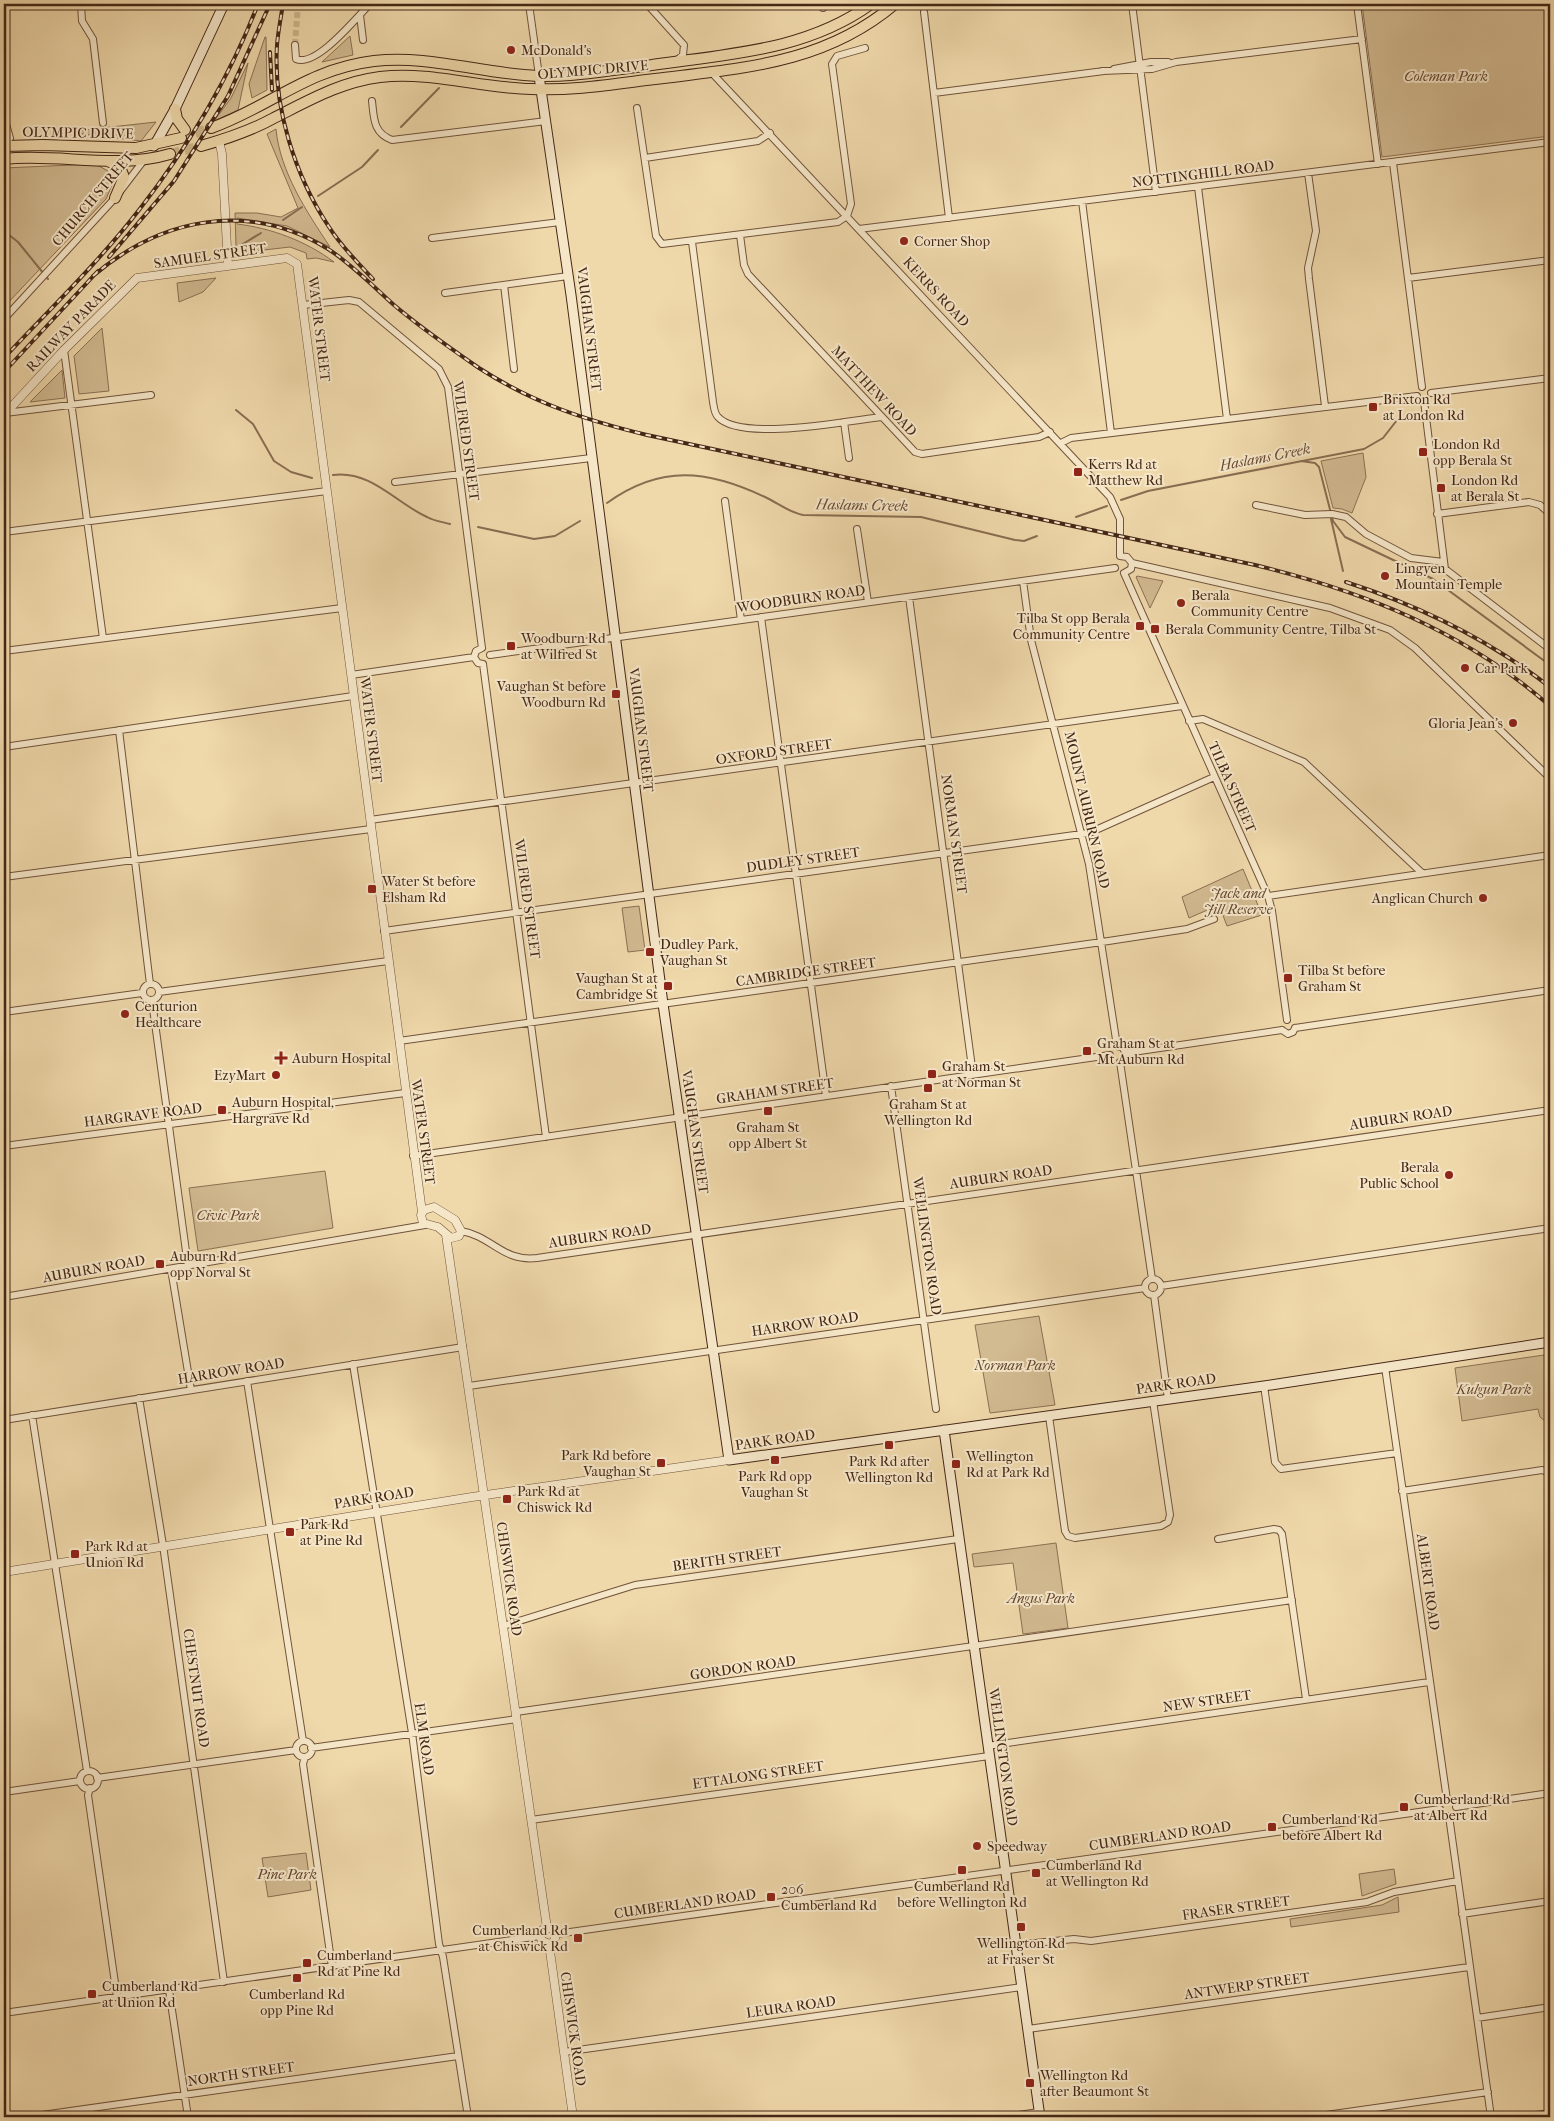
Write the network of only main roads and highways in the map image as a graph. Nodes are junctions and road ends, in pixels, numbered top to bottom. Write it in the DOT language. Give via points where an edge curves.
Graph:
graph roads {
  1 [pos="224,4"];
  2 [pos="871,4"];
  3 [pos="895,4"];
  4 [pos="709,57"];
  5 [pos="711,72"];
  6 [pos="540,76"];
  7 [pos="541,90"];
  8 [pos="176,109"];
  9 [pos="4,124"];
  10 [pos="211,128"];
  11 [pos="4,129"];
  12 [pos="7,142"];
  13 [pos="154,146"];
  14 [pos="201,146"];
  15 [pos="132,148"];
  16 [pos="170,154"];
  17 [pos="4,159"];
  18 [pos="105,160"];
  19 [pos="144,160"];
  20 [pos="115,198"];
  21 [pos="1550,1342"];
  22 [pos="944,1430"];
  23 [pos="729,1460"];
  24 [pos="1040,2115"];
  1 -- 8 [label="main road, CHURCH STREET"];
  2 -- 4 [label="highway, OLYMPIC DRIVE" via="830,29 802,40"];
  3 -- 5 [label="highway, OLYMPIC DRIVE" via="850,36 818,50 778,62"];
  4 -- 5 [label="highway"];
  4 -- 6 [label="highway, OLYMPIC DRIVE"];
  5 -- 7 [label="highway, OLYMPIC DRIVE"];
  6 -- 7 [label="main road, VAUGHAN STREET"];
  6 -- 10 [label="highway, OLYMPIC DRIVE" via="429,61 371,61 307,79 247,113"];
  7 -- 14 [label="highway, OLYMPIC DRIVE" via="428,77 380,77 328,90 266,122"];
  7 -- 23 [label="main road, VAUGHAN STREET" via="542,122 568,276 663,1004"];
  8 -- 13 [label="main road, CHURCH STREET"];
  8 -- 13 [label="highway, OLYMPIC DRIVE" via="183,134"];
  9 -- 11 [label="highway"];
  12 -- 15 [label="highway, OLYMPIC DRIVE"];
  13 -- 15 [label="highway, OLYMPIC DRIVE"];
  13 -- 19 [label="highway, CHURCH STREET"];
  15 -- 19 [label="highway"];
  16 -- 19 [label="highway, OLYMPIC DRIVE"];
  17 -- 18 [label="highway, OLYMPIC DRIVE"];
  18 -- 19 [label="highway, OLYMPIC DRIVE"];
  18 -- 20 [label="highway" via="122,170 123,183"];
  21 -- 22 [label="main road, PARK ROAD"];
  22 -- 23 [label="main road, PARK ROAD"];
  22 -- 24 [label="main road, WELLINGTON ROAD"];
}
